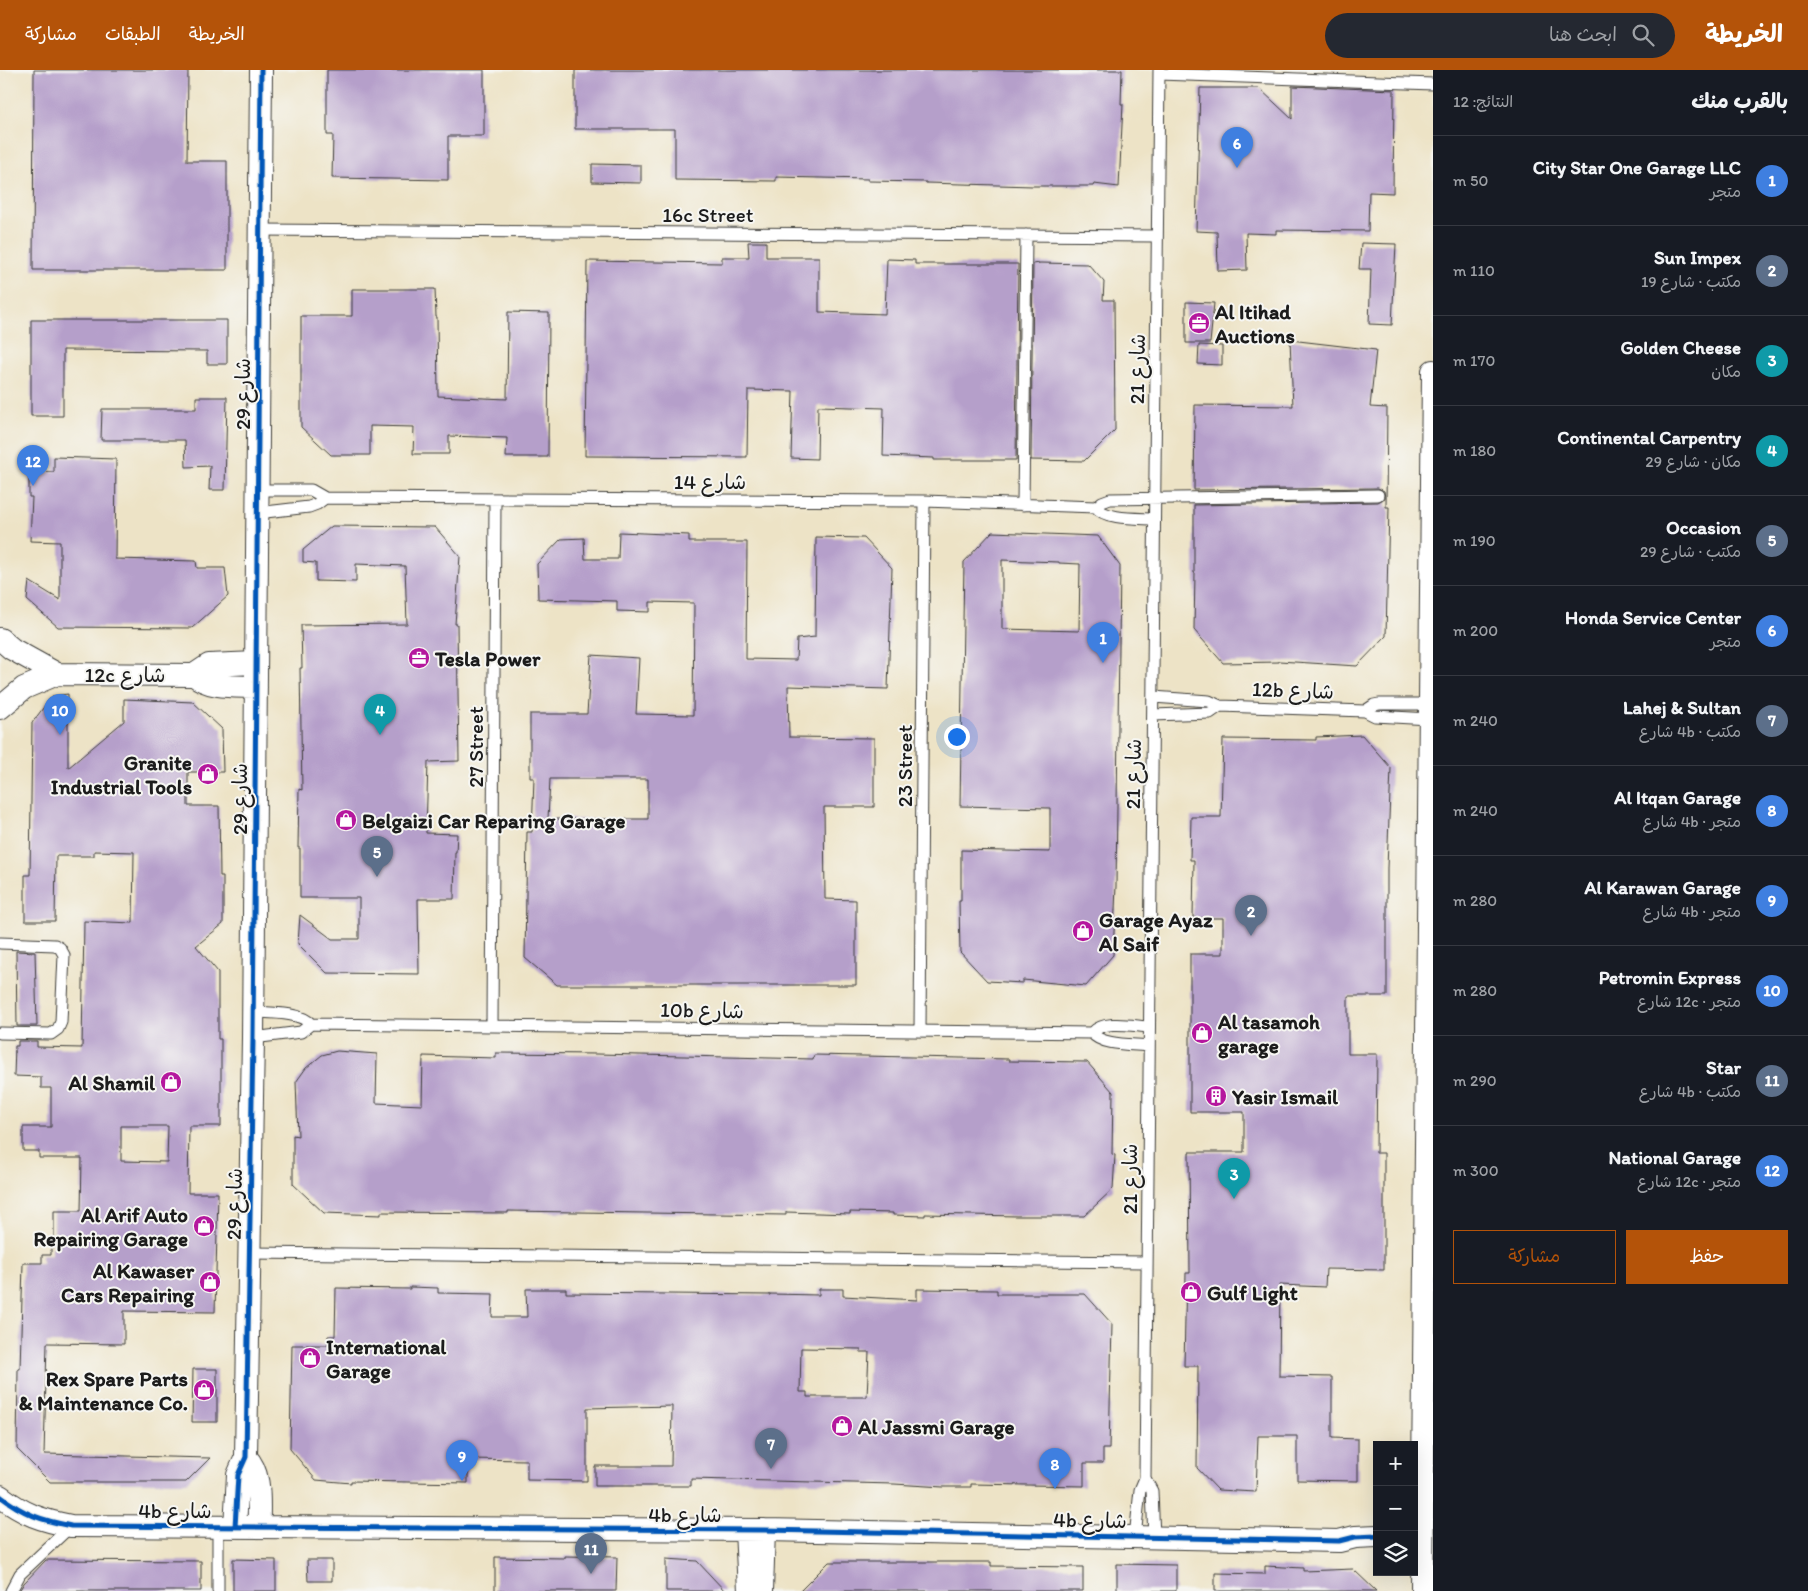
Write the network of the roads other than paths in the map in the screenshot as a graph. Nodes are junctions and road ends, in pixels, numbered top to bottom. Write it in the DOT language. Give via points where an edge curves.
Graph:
graph roads {
  1 [pos="261,70"];
  2 [pos="1159,72"];
  3 [pos="1433,84"];
  4 [pos="259,230"];
  5 [pos="1026,235"];
  6 [pos="1157,236"];
  7 [pos="1433,371"];
  8 [pos="1433,406"];
  9 [pos="258,490"];
  10 [pos="1378,495"];
  11 [pos="325,498"];
  12 [pos="495,499"];
  13 [pos="1154,499"];
  14 [pos="924,500"];
  15 [pos="1023,505"];
  16 [pos="1096,507"];
  17 [pos="257,513"];
  18 [pos="1154,519"];
  19 [pos="0,639"];
  20 [pos="256,663"];
  21 [pos="57,674"];
  22 [pos="194,675"];
  23 [pos="1432,679"];
  24 [pos="256,687"];
  25 [pos="1153,697"];
  26 [pos="1220,706"];
  27 [pos="0,708"];
  28 [pos="1430,711"];
  29 [pos="1153,715"];
  30 [pos="0,943"];
  31 [pos="254,1012"];
  32 [pos="312,1024"];
  33 [pos="492,1026"];
  34 [pos="1149,1027"];
  35 [pos="920,1031"];
  36 [pos="0,1033"];
  37 [pos="1092,1033"];
  38 [pos="253,1038"];
  39 [pos="1149,1046"];
  40 [pos="1430,1145"];
  41 [pos="250,1252"];
  42 [pos="1147,1262"];
  43 [pos="246,1457"];
  44 [pos="1145,1478"];
  45 [pos="0,1496"];
  46 [pos="71,1526"];
  47 [pos="227,1527"];
  48 [pos="259,1528"];
  49 [pos="755,1530"];
  50 [pos="1373,1536"];
  51 [pos="1144,1537"];
  52 [pos="1339,1542"];
  53 [pos="1418,1542"];
  54 [pos="1373,1549"];
  55 [pos="11,1591"];
  56 [pos="218,1591"];
  57 [pos="749,1591"];
  58 [pos="762,1591"];
  59 [pos="1422,1591"];
  1 -- 4 [label="street, شارع 29"];
  2 -- 3 [label="lane"];
  2 -- 6 [label="lane, شارع 21"];
  4 -- 5 [label="lane, 16c Street"];
  4 -- 9 [label="street, شارع 29"];
  5 -- 6 [label="lane, 16c Street"];
  5 -- 15 [label="lane"];
  6 -- 13 [label="lane, شارع 21"];
  7 -- 8 [label="street"];
  8 -- 23 [label="street"];
  9 -- 11 [label="lane, شارع 14" via="311,490"];
  9 -- 17 [label="street, شارع 29"];
  10 -- 13 [label="lane, شارع 14"];
  11 -- 12 [label="lane, شارع 14"];
  11 -- 17 [label="lane, شارع 14" via="310,507"];
  12 -- 14 [label="lane, شارع 14"];
  12 -- 33 [label="lane, 27 Street"];
  13 -- 16 [label="lane, شارع 14" via="1110,499"];
  13 -- 18 [label="lane, شارع 21"];
  14 -- 15 [label="lane, شارع 14"];
  14 -- 35 [label="lane, 23 Street"];
  15 -- 16 [label="lane, شارع 14"];
  16 -- 18 [label="lane, شارع 14" via="1108,515"];
  17 -- 20 [label="street, شارع 29"];
  18 -- 25 [label="lane, شارع 21"];
  19 -- 21 [label="street, 12c شارع"];
  20 -- 22 [label="street, 12c شارع" via="209,665"];
  20 -- 24 [label="street, شارع 29"];
  21 -- 22 [label="street, 12c شارع"];
  21 -- 27 [label="street, 12c شارع" via="24,688"];
  22 -- 24 [label="street, 12c شارع" via="214,685"];
  23 -- 28 [label="street"];
  24 -- 31 [label="street, شارع 29"];
  25 -- 26 [label="lane, 12b شارع" via="1209,701"];
  25 -- 29 [label="lane, شارع 21"];
  26 -- 28 [label="lane, 12b شارع" via="1365,711 1375,716"];
  26 -- 29 [label="lane, 12b شارع" via="1210,713"];
  28 -- 40 [label="street"];
  29 -- 34 [label="lane, شارع 21"];
  30 -- 36 [label="lane" via="55,945 64,955 58,1029 51,1034"];
  31 -- 32 [label="lane, 10b شارع" via="298,1017"];
  31 -- 38 [label="street, شارع 29"];
  32 -- 33 [label="lane, 10b شارع"];
  32 -- 38 [label="lane, 10b شارع" via="301,1032"];
  33 -- 35 [label="lane, 10b شارع"];
  34 -- 37 [label="lane, 10b شارع" via="1106,1025"];
  34 -- 39 [label="lane, شارع 21"];
  35 -- 37 [label="lane, 10b شارع"];
  37 -- 39 [label="lane, 10b شارع" via="1104,1041"];
  38 -- 41 [label="street, شارع 29"];
  39 -- 42 [label="lane, شارع 21"];
  40 -- 53 [label="street"];
  41 -- 42 [label="lane"];
  41 -- 43 [label="street, شارع 29"];
  42 -- 44 [label="lane, شارع 21"];
  43 -- 47 [label="street, شارع 29" via="238,1475"];
  43 -- 48 [label="street, شارع 29" via="257,1475"];
  44 -- 51 [label="lane, شارع 21" via="1140,1490"];
  44 -- 51 [label="lane, شارع 21" via="1152,1491"];
  45 -- 46 [label="street, 4b شارع" via="17,1509 43,1521"];
  46 -- 47 [label="street, 4b شارع"];
  46 -- 55 [label="lane" via="20,1574"];
  47 -- 48 [label="street, 4b شارع"];
  47 -- 56 [label="lane"];
  48 -- 49 [label="street, 4b شارع"];
  49 -- 51 [label="street, 4b شارع"];
  49 -- 57 [label="street"];
  49 -- 58 [label="street"];
  50 -- 52 [label="street, 4b شارع"];
  51 -- 52 [label="street, 4b شارع"];
  52 -- 54 [label="street, 4b شارع"];
  53 -- 59 [label="street"];
}
